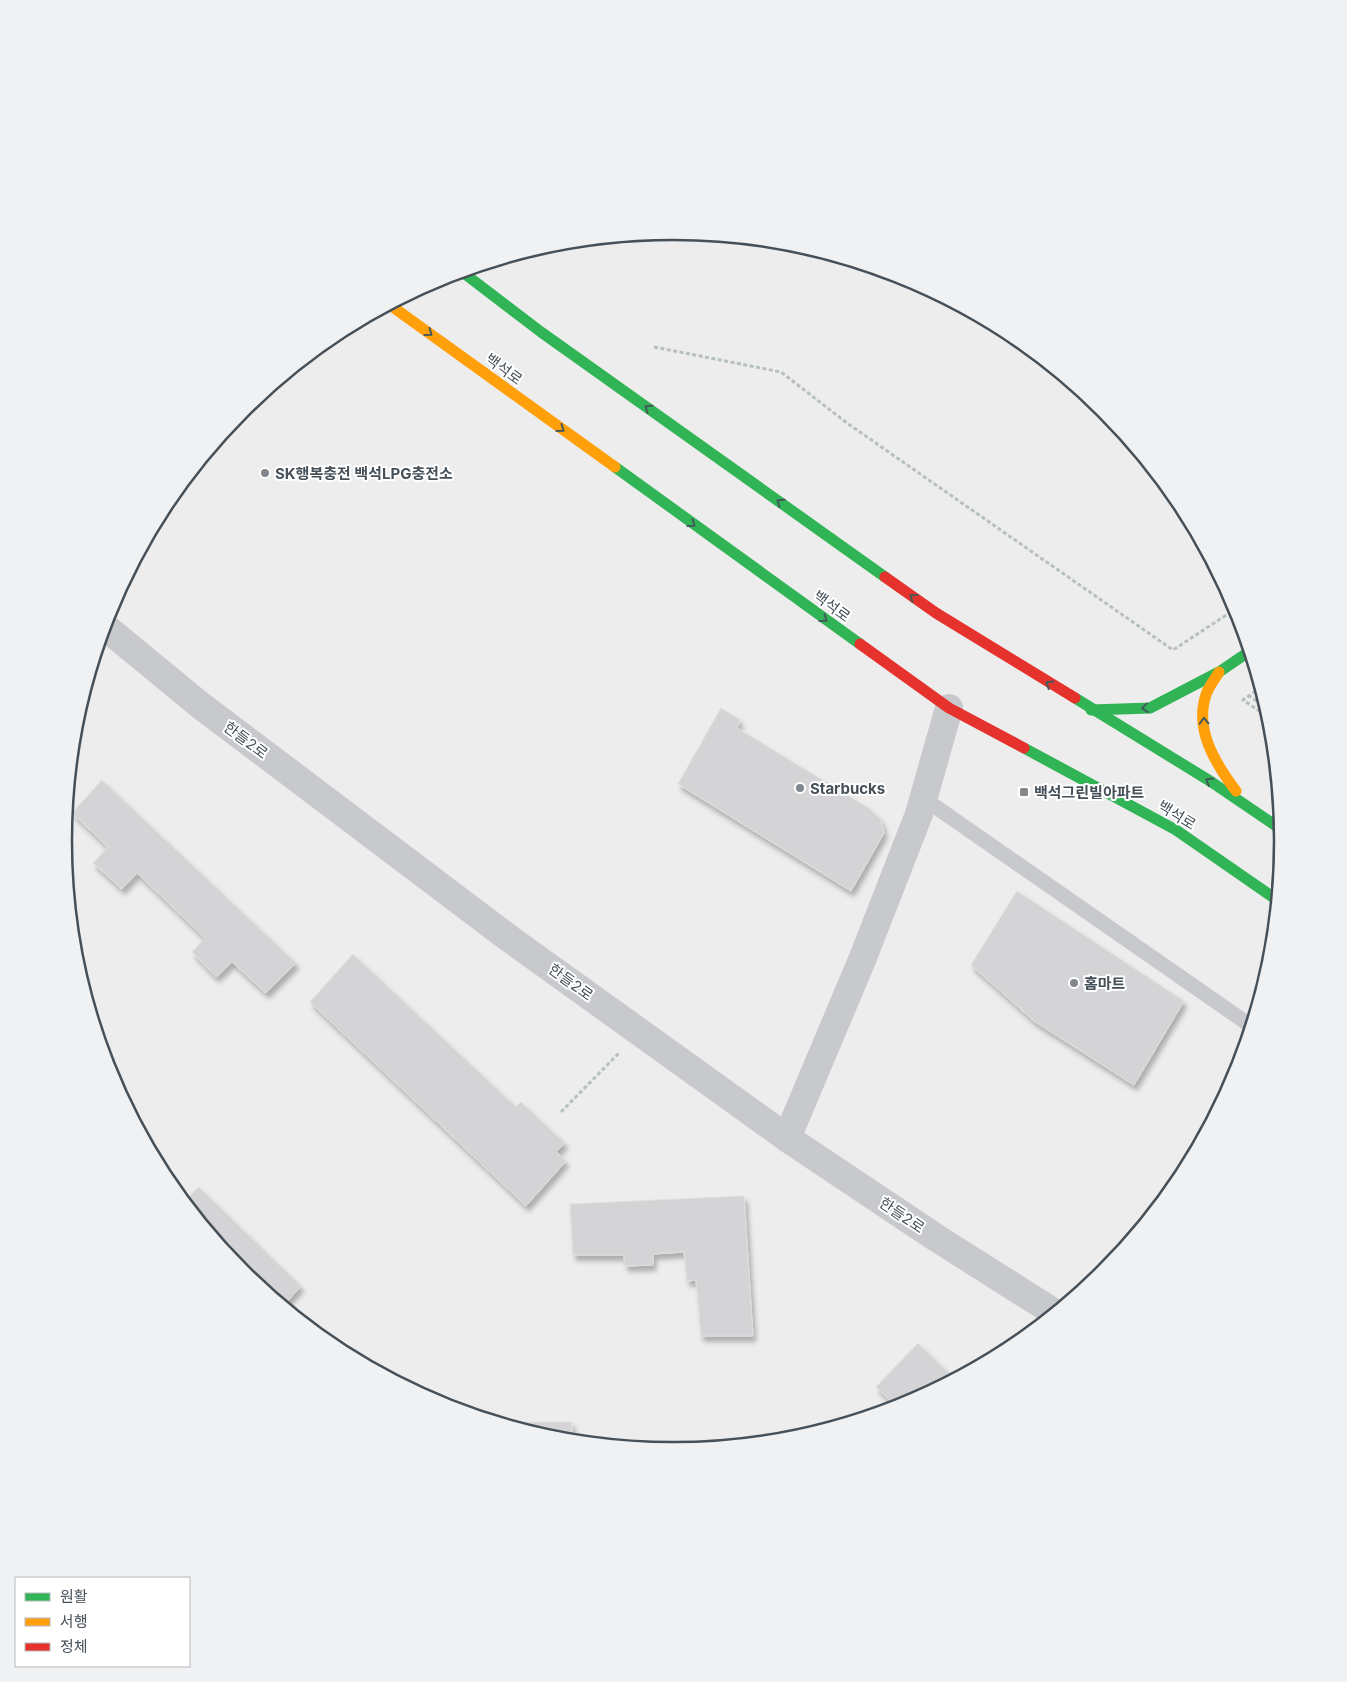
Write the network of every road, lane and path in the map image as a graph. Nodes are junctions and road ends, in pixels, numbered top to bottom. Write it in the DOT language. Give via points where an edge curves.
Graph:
graph roads {
  1 [pos="468,277"];
  2 [pos="395,309"];
  3 [pos="654,347"];
  4 [pos="1230,613"];
  5 [pos="110,631"];
  6 [pos="1245,654"];
  7 [pos="1219,672"];
  8 [pos="1255,691"];
  9 [pos="1248,695"];
  10 [pos="1258,702"];
  11 [pos="949,708"];
  12 [pos="1091,710"];
  13 [pos="1260,711"];
  14 [pos="922,798"];
  15 [pos="1249,808"];
  16 [pos="1274,824"];
  17 [pos="1271,895"];
  18 [pos="1246,1023"];
  19 [pos="639,1031"];
  20 [pos="561,1112"];
  21 [pos="788,1138"];
  22 [pos="1049,1310"];
  12 -- 1 [label="main road, one-way" via="936,613 541,332"];
  2 -- 11 [label="main road, 백석로, one-way"];
  3 -- 4 [label="path" via="781,372 847,423 1174,650"];
  5 -- 19 [label="street, 한들2로" via="208,711"];
  6 -- 7 [label="main road"];
  7 -- 12 [label="main road, one-way" via="1150,708"];
  15 -- 7 [label="main road, one-way" via="1216,766 1204,735 1203,712 1207,692"];
  8 -- 9 [label="path"];
  9 -- 10 [label="path"];
  9 -- 13 [label="path" via="1243,700"];
  11 -- 14 [label="street"];
  11 -- 17 [label="main road, 백석로" via="1176,830"];
  15 -- 12 [label="main road, one-way"];
  14 -- 18 [label="lane"];
  14 -- 21 [label="street" via="919,814 862,960"];
  15 -- 16 [label="main road"];
  19 -- 20 [label="path"];
  19 -- 21 [label="street, 한들2로"];
  21 -- 22 [label="street, 한들2로" via="935,1238"];
}
